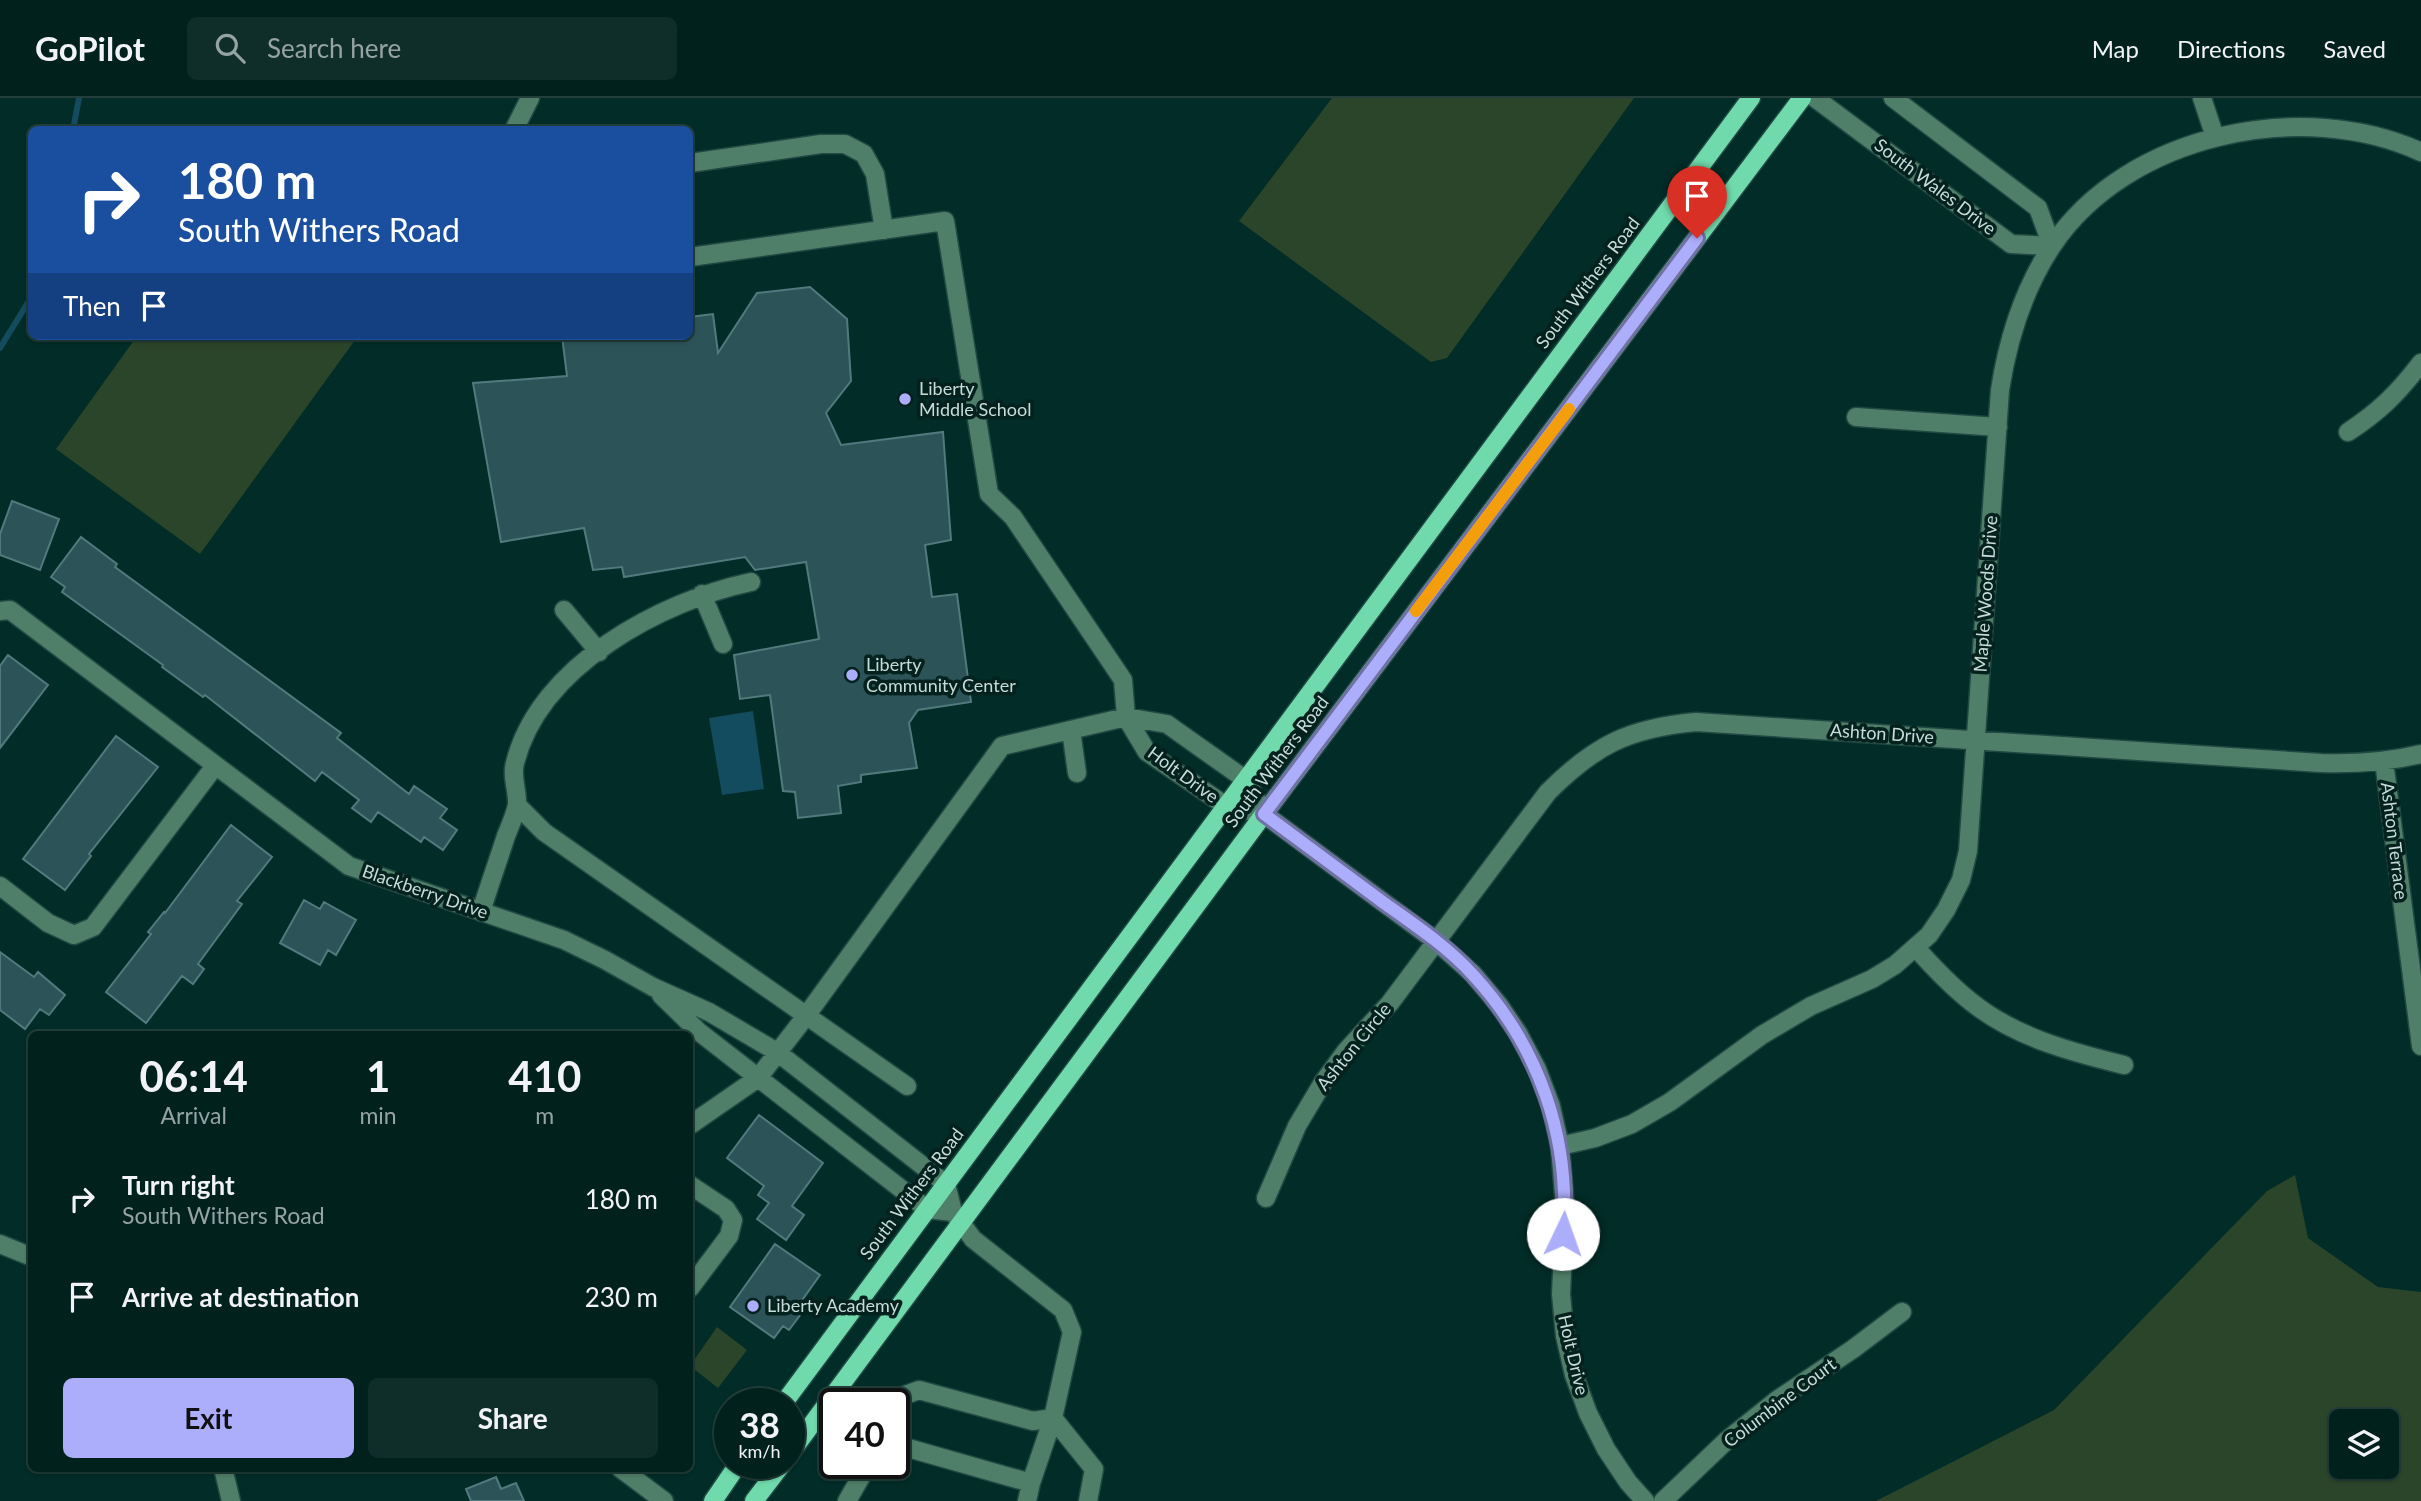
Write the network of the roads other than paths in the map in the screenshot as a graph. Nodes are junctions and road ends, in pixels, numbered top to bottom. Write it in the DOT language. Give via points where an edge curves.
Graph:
graph roads {
  1 [pos="530,98"];
  2 [pos="1751,98"];
  3 [pos="1802,98"];
  4 [pos="1815,98"];
  5 [pos="1893,98"];
  6 [pos="2202,98"];
  7 [pos="516,126"];
  8 [pos="2212,128"];
  9 [pos="2421,152"];
  10 [pos="693,163"];
  11 [pos="884,230"];
  12 [pos="2052,246"];
  13 [pos="693,257"];
  14 [pos="2421,363"];
  15 [pos="1856,417"];
  16 [pos="1998,427"];
  17 [pos="2348,432"];
  18 [pos="751,582"];
  19 [pos="702,594"];
  20 [pos="564,610"];
  21 [pos="0,611"];
  22 [pos="723,644"];
  23 [pos="599,652"];
  24 [pos="1126,717"];
  25 [pos="1071,730"];
  26 [pos="1977,740"];
  27 [pos="2421,754"];
  28 [pos="2384,761"];
  29 [pos="215,765"];
  30 [pos="1077,773"];
  31 [pos="1246,780"];
  32 [pos="517,806"];
  33 [pos="1226,806"];
  34 [pos="1264,814"];
  35 [pos="0,886"];
  36 [pos="481,912"];
  37 [pos="1437,942"];
  38 [pos="1916,948"];
  39 [pos="653,987"];
  40 [pos="806,1016"];
  41 [pos="2421,1046"];
  42 [pos="777,1052"];
  43 [pos="2124,1065"];
  44 [pos="758,1079"];
  45 [pos="907,1086"];
  46 [pos="693,1123"];
  47 [pos="1560,1146"];
  48 [pos="946,1184"];
  49 [pos="693,1189"];
  50 [pos="1266,1198"];
  51 [pos="927,1209"];
  52 [pos="957,1217"];
  53 [pos="0,1244"];
  54 [pos="28,1255"];
  55 [pos="693,1284"];
  56 [pos="1902,1312"];
  57 [pos="795,1388"];
  58 [pos="910,1393"];
  59 [pos="1053,1418"];
  60 [pos="805,1432"];
  61 [pos="910,1450"];
  62 [pos="224,1472"];
  63 [pos="625,1472"];
  64 [pos="728,1479"];
  65 [pos="771,1479"];
  66 [pos="860,1479"];
  67 [pos="1029,1492"];
  68 [pos="232,1501"];
  69 [pos="664,1501"];
  70 [pos="713,1501"];
  71 [pos="754,1501"];
  72 [pos="847,1501"];
  73 [pos="1088,1501"];
  74 [pos="1645,1501"];
  75 [pos="1663,1501"];
  1 -- 7 [label="street"];
  2 -- 31 [label="main road, South Withers Road"];
  3 -- 34 [label="main road, South Withers Road"];
  4 -- 12 [label="street, South Wales Drive" via="2011,244"];
  5 -- 12 [label="street" via="2038,208"];
  6 -- 8 [label="street"];
  8 -- 9 [label="street, Maple Woods Drive" via="2277,114 2350,117 2379,127"];
  8 -- 12 [label="street, Maple Woods Drive" via="2164,148 2112,182"];
  10 -- 11 [label="street" via="845,144 864,154 875,174"];
  11 -- 13 [label="street"];
  11 -- 24 [label="street" via="945,222 989,494 1013,517 1123,680"];
  12 -- 16 [label="street, Maple Woods Drive" via="2016,317 2005,358"];
  14 -- 17 [label="street" via="2399,392"];
  15 -- 16 [label="street"];
  16 -- 26 [label="street, Maple Woods Drive"];
  18 -- 19 [label="street"];
  19 -- 22 [label="street"];
  19 -- 23 [label="street" via="660,611"];
  20 -- 23 [label="street"];
  21 -- 29 [label="street, Blackberry Drive" via="10,611"];
  23 -- 32 [label="street" via="546,701 526,732 514,765"];
  24 -- 25 [label="street"];
  24 -- 31 [label="street, Holt Drive" via="1167,724"];
  24 -- 33 [label="street, Holt Drive" via="1147,752"];
  25 -- 30 [label="street"];
  25 -- 40 [label="street" via="1002,746"];
  26 -- 28 [label="street, Ashton Drive" via="2321,763"];
  26 -- 37 [label="street, Ashton Drive" via="1696,722 1661,725 1628,735 1591,754 1548,792"];
  26 -- 38 [label="street, Maple Woods Drive" via="1968,851 1961,880 1946,910"];
  27 -- 28 [label="street, Ashton Drive"];
  28 -- 41 [label="street, Ashton Terrace"];
  29 -- 35 [label="street" via="93,927 74,935 48,923"];
  29 -- 36 [label="street, Blackberry Drive" via="349,866"];
  31 -- 33 [label="main road, South Withers Road"];
  31 -- 34 [label="street, Holt Drive"];
  32 -- 36 [label="street"];
  32 -- 40 [label="street" via="544,832"];
  33 -- 34 [label="street, Holt Drive"];
  33 -- 48 [label="main road, South Withers Road"];
  34 -- 37 [label="street, Holt Drive"];
  34 -- 52 [label="main road, South Withers Road"];
  36 -- 39 [label="street, Blackberry Drive" via="564,940"];
  37 -- 47 [label="street, Holt Drive" via="1473,974 1518,1033 1551,1106"];
  37 -- 50 [label="street, Ashton Circle" via="1322,1084 1297,1126"];
  38 -- 43 [label="street" via="1946,980 1991,1016 2064,1049"];
  38 -- 47 [label="street, Maple Woods Drive" via="1872,979 1811,1006 1762,1035 1671,1102 1632,1124"];
  39 -- 42 [label="street, Blackberry Drive" via="709,1012"];
  39 -- 44 [label="street, Blackberry Drive"];
  40 -- 42 [label="street"];
  40 -- 45 [label="street"];
  42 -- 44 [label="street"];
  42 -- 48 [label="street, Blackberry Drive"];
  44 -- 46 [label="street"];
  44 -- 51 [label="street, Blackberry Drive"];
  47 -- 74 [label="street, Holt Drive" via="1565,1208 1560,1294 1574,1375 1606,1448"];
  48 -- 51 [label="main road, South Withers Road"];
  48 -- 52 [label="street"];
  49 -- 55 [label="street" via="726,1209 733,1220 729,1236"];
  51 -- 52 [label="street"];
  51 -- 57 [label="main road, South Withers Road"];
  52 -- 59 [label="street" via="974,1239 1063,1310 1072,1332"];
  52 -- 60 [label="main road, South Withers Road"];
  53 -- 54 [label="street"];
  56 -- 75 [label="street, Columbine Court" via="1777,1400"];
  58 -- 59 [label="street" via="919,1390 1033,1421"];
  59 -- 67 [label="street"];
  59 -- 73 [label="street" via="1094,1469"];
  61 -- 67 [label="street"];
  62 -- 68 [label="street"];
  63 -- 69 [label="street"];
  64 -- 70 [label="main road"];
  65 -- 71 [label="main road"];
  66 -- 72 [label="street"];
}
